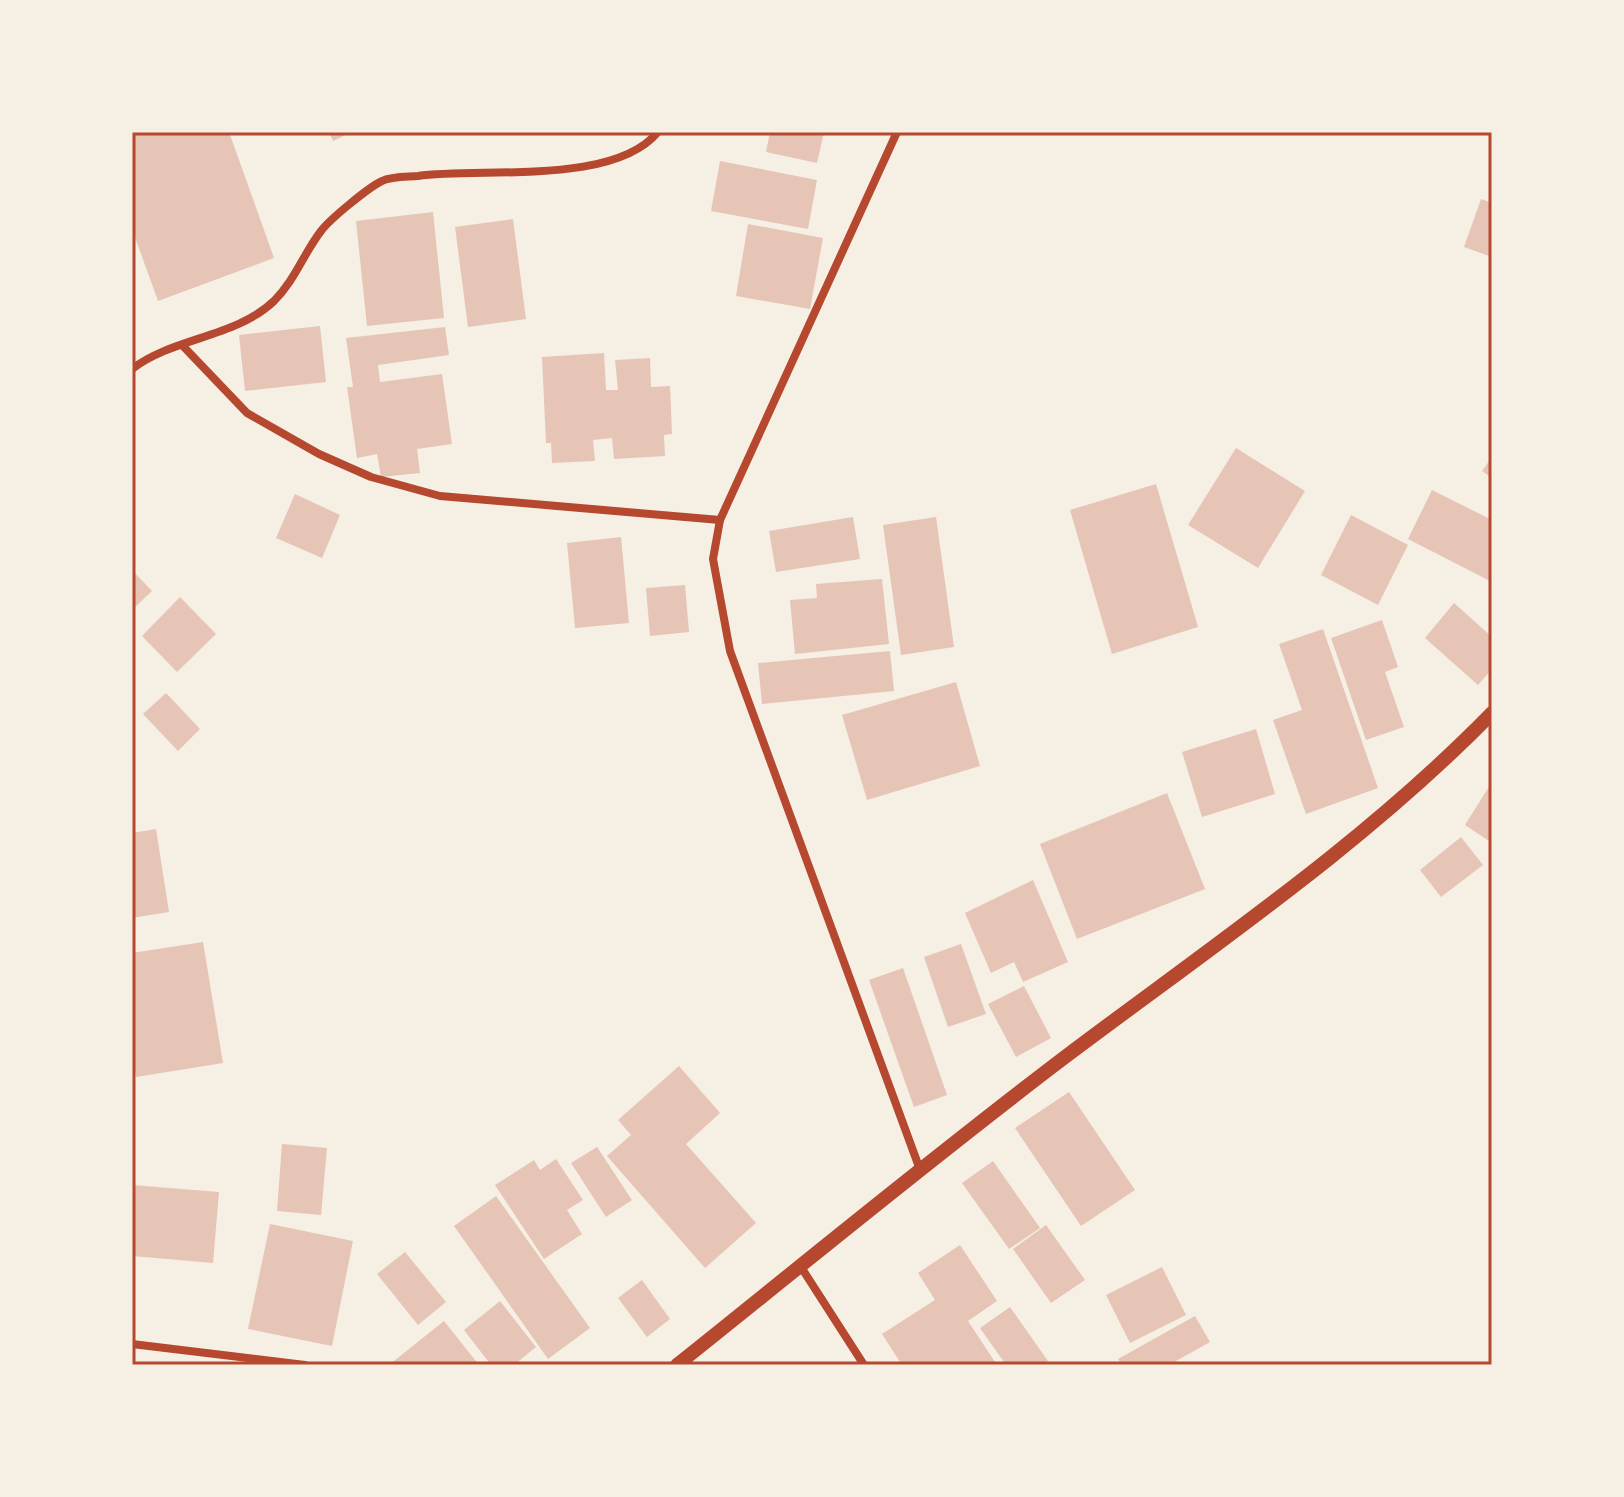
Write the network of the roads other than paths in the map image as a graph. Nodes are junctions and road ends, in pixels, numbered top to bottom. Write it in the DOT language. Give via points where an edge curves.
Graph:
graph roads {
  1 [pos="658,132"];
  2 [pos="897,132"];
  3 [pos="182,345"];
  4 [pos="132,369"];
  5 [pos="720,520"];
  6 [pos="1492,713"];
  7 [pos="919,1167"];
  8 [pos="801,1267"];
  9 [pos="132,1344"];
  10 [pos="305,1365"];
  11 [pos="677,1365"];
  12 [pos="864,1365"];
  1 -- 3 [label="street" via="649,143 597,162 557,169 383,180 322,229 273,302 235,326"];
  2 -- 5 [label="street"];
  3 -- 4 [label="street"];
  3 -- 5 [label="street" via="247,413 371,477 440,496"];
  5 -- 7 [label="street" via="713,559 730,651"];
  6 -- 7 [label="street" via="1438,768 1353,840"];
  7 -- 8 [label="street"];
  8 -- 11 [label="street"];
  8 -- 12 [label="street"];
  9 -- 10 [label="street"];
}
